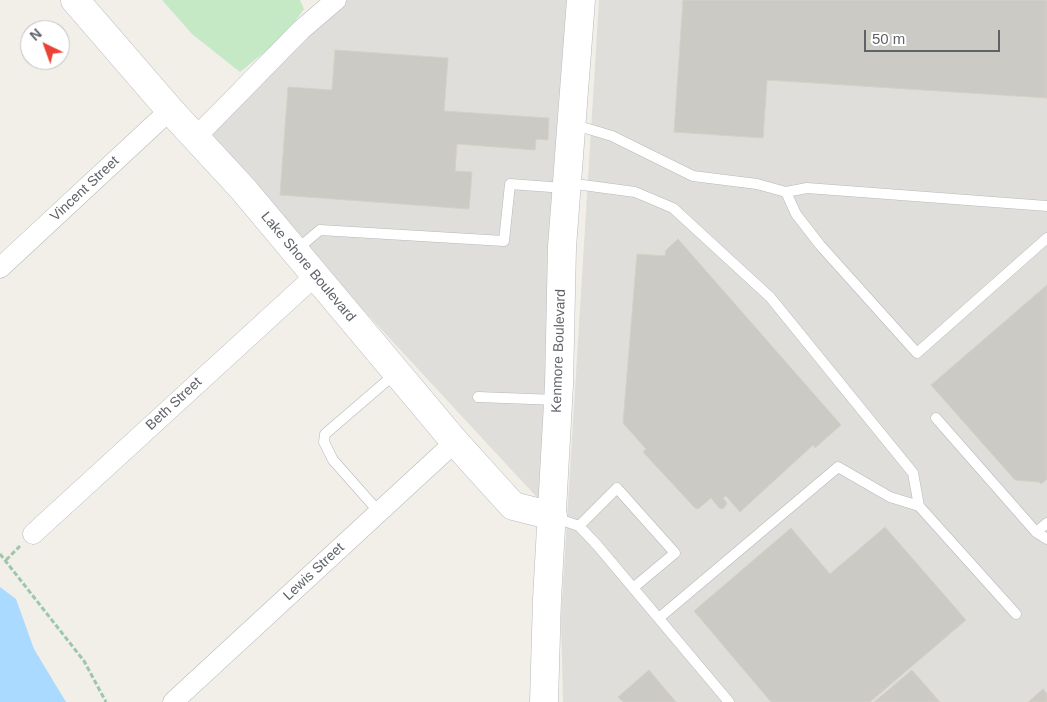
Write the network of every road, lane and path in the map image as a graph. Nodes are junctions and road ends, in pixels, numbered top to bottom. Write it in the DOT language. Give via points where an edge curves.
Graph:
graph roads {
  1 [pos="75,0"];
  2 [pos="336,0"];
  3 [pos="580,0"];
  4 [pos="170,110"];
  5 [pos="571,123"];
  6 [pos="195,138"];
  7 [pos="567,185"];
  8 [pos="786,192"];
  9 [pos="1047,206"];
  10 [pos="1047,238"];
  11 [pos="295,250"];
  12 [pos="0,268"];
  13 [pos="316,275"];
  14 [pos="396,372"];
  15 [pos="478,397"];
  16 [pos="558,400"];
  17 [pos="936,418"];
  18 [pos="455,442"];
  19 [pos="919,506"];
  20 [pos="379,512"];
  21 [pos="552,516"];
  22 [pos="1047,523"];
  23 [pos="578,526"];
  24 [pos="1036,532"];
  25 [pos="33,534"];
  26 [pos="1047,538"];
  27 [pos="0,554"];
  28 [pos="633,588"];
  29 [pos="1016,614"];
  30 [pos="659,618"];
  31 [pos="106,702"];
  32 [pos="173,702"];
  33 [pos="544,702"];
  34 [pos="729,702"];
  1 -- 4 [label="main road, Lake Shore Boulevard"];
  2 -- 6 [label="street" via="301,30"];
  3 -- 5 [label="main road, Kenmore Boulevard"];
  4 -- 6 [label="main road, Lake Shore Boulevard"];
  4 -- 12 [label="street, Vincent Street"];
  5 -- 7 [label="main road, Kenmore Boulevard"];
  5 -- 8 [label="lane" via="612,136 693,176 757,184"];
  6 -- 11 [label="main road, Lake Shore Boulevard"];
  7 -- 11 [label="lane" via="510,184 504,241 320,230"];
  7 -- 16 [label="main road, Kenmore Boulevard"];
  7 -- 19 [label="lane" via="635,192 672,208 770,297 913,473"];
  8 -- 9 [label="lane" via="808,188"];
  8 -- 10 [label="lane" via="796,214 820,245 917,353"];
  11 -- 13 [label="main road, Lake Shore Boulevard"];
  13 -- 14 [label="main road, Lake Shore Boulevard"];
  13 -- 25 [label="street, Beth Street"];
  14 -- 18 [label="main road, Lake Shore Boulevard"];
  14 -- 20 [label="lane" via="326,434 324,442 333,460"];
  15 -- 16 [label="lane"];
  16 -- 21 [label="main road, Kenmore Boulevard"];
  17 -- 24 [label="lane"];
  18 -- 20 [label="street, Lewis Street"];
  18 -- 21 [label="main road, Lake Shore Boulevard" via="513,506"];
  19 -- 29 [label="lane"];
  19 -- 30 [label="lane" via="890,497 838,467"];
  20 -- 32 [label="street, Lewis Street"];
  21 -- 23 [label="lane"];
  21 -- 33 [label="main road, Kenmore Boulevard"];
  22 -- 24 [label="lane"];
  23 -- 28 [label="lane"];
  23 -- 28 [label="lane" via="617,488 675,553"];
  24 -- 26 [label="lane"];
  27 -- 31 [label="path" via="84,661"];
  28 -- 30 [label="lane"];
  30 -- 34 [label="lane"];
}
